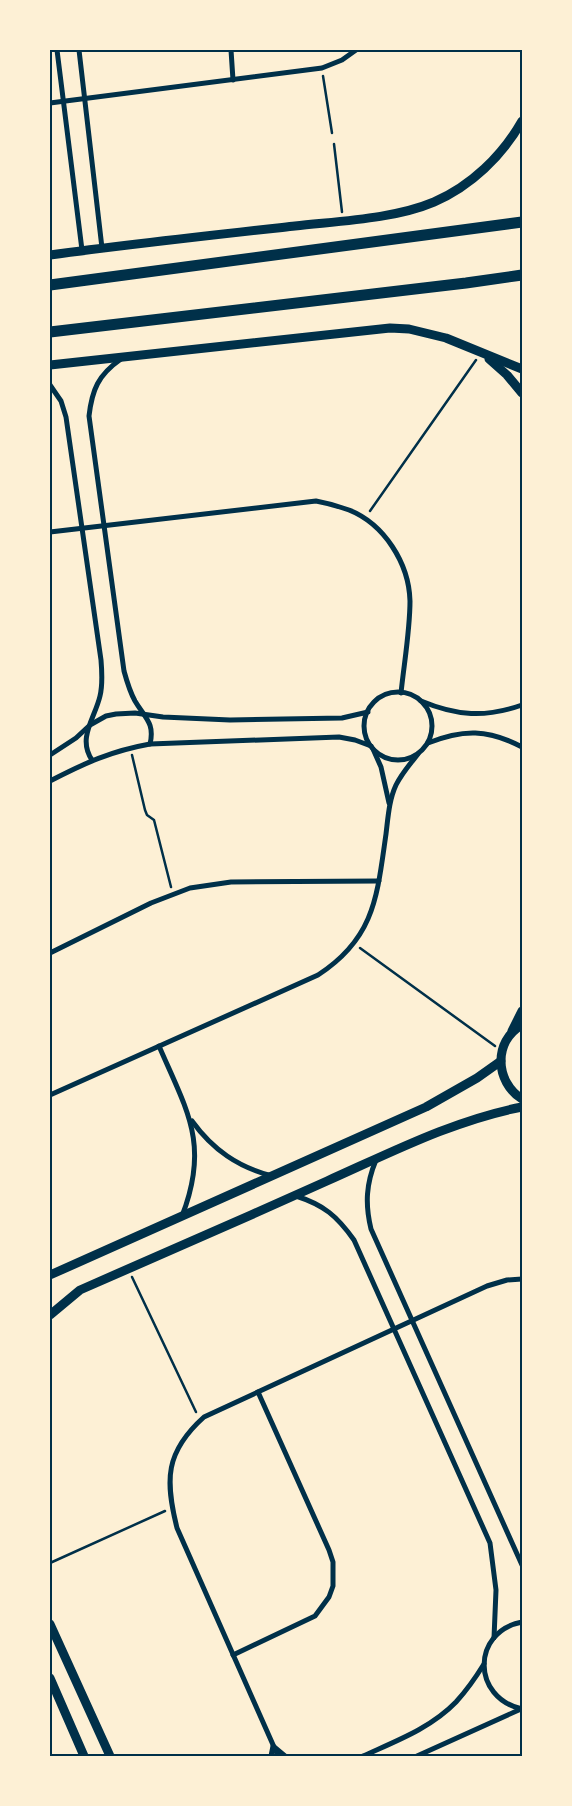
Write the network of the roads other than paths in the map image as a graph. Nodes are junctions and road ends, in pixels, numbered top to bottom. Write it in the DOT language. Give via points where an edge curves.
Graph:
graph roads {
  1 [pos="57,50"];
  2 [pos="79,50"];
  3 [pos="231,50"];
  4 [pos="356,50"];
  5 [pos="234,80"];
  6 [pos="84,98"];
  7 [pos="63,101"];
  8 [pos="50,103"];
  9 [pos="522,121"];
  10 [pos="522,222"];
  11 [pos="102,248"];
  12 [pos="82,250"];
  13 [pos="50,254"];
  14 [pos="522,275"];
  15 [pos="50,285"];
  16 [pos="50,332"];
  17 [pos="481,352"];
  18 [pos="124,356"];
  19 [pos="50,365"];
  20 [pos="522,369"];
  21 [pos="50,385"];
  22 [pos="522,393"];
  23 [pos="104,526"];
  24 [pos="82,528"];
  25 [pos="50,532"];
  26 [pos="401,692"];
  27 [pos="421,701"];
  28 [pos="522,705"];
  29 [pos="368,712"];
  30 [pos="144,714"];
  31 [pos="90,725"];
  32 [pos="428,743"];
  33 [pos="150,744"];
  34 [pos="372,747"];
  35 [pos="522,747"];
  36 [pos="418,754"];
  37 [pos="50,755"];
  38 [pos="92,760"];
  39 [pos="50,781"];
  40 [pos="390,806"];
  41 [pos="379,881"];
  42 [pos="50,953"];
  43 [pos="522,1011"];
  44 [pos="522,1025"];
  45 [pos="511,1034"];
  46 [pos="160,1046"];
  47 [pos="500,1061"];
  48 [pos="50,1095"];
  49 [pos="522,1099"];
  50 [pos="522,1107"];
  51 [pos="190,1119"];
  52 [pos="376,1159"];
  53 [pos="272,1176"];
  54 [pos="296,1195"];
  55 [pos="182,1216"];
  56 [pos="50,1275"];
  57 [pos="522,1279"];
  58 [pos="50,1315"];
  59 [pos="413,1321"];
  60 [pos="394,1329"];
  61 [pos="258,1392"];
  62 [pos="522,1565"];
  63 [pos="522,1622"];
  64 [pos="50,1624"];
  65 [pos="494,1638"];
  66 [pos="233,1654"];
  67 [pos="484,1664"];
  68 [pos="50,1678"];
  69 [pos="521,1709"];
  70 [pos="273,1746"];
  71 [pos="84,1756"];
  72 [pos="110,1756"];
  73 [pos="271,1756"];
  74 [pos="278,1756"];
  75 [pos="285,1756"];
  76 [pos="363,1756"];
  77 [pos="417,1756"];
  1 -- 7 [label="street"];
  2 -- 6 [label="street"];
  3 -- 5 [label="street"];
  4 -- 5 [label="street" via="322,68"];
  5 -- 6 [label="street"];
  6 -- 7 [label="street"];
  6 -- 11 [label="street"];
  7 -- 8 [label="street"];
  7 -- 12 [label="street"];
  9 -- 11 [label="street" via="504,148 464,184 434,202 400,213"];
  10 -- 15 [label="main road"];
  11 -- 12 [label="street"];
  12 -- 13 [label="street"];
  14 -- 16 [label="main road"];
  17 -- 18 [label="street" via="428,333 390,328"];
  17 -- 20 [label="street"];
  17 -- 22 [label="street"];
  18 -- 19 [label="street"];
  18 -- 23 [label="street" via="98,381 91,398 89,416"];
  21 -- 24 [label="street" via="61,401 66,417"];
  23 -- 24 [label="street"];
  23 -- 26 [label="street" via="316,502 334,504 351,511 365,519 392,546 407,580 410,601"];
  23 -- 30 [label="street" via="124,671 128,687"];
  24 -- 25 [label="street"];
  24 -- 31 [label="street" via="102,677 101,694"];
  26 -- 27 [label="street"];
  26 -- 29 [label="street" via="380,698"];
  27 -- 28 [label="street" via="463,714 506,711"];
  27 -- 32 [label="street" via="430,713 432,728"];
  29 -- 30 [label="street" via="342,718 230,720"];
  29 -- 34 [label="street" via="366,736"];
  30 -- 31 [label="street" via="125,712 106,716"];
  30 -- 33 [label="street" via="152,728"];
  31 -- 37 [label="street"];
  31 -- 38 [label="street" via="86,732 86,746"];
  32 -- 35 [label="street" via="447,735 467,732 507,739"];
  32 -- 36 [label="street"];
  33 -- 34 [label="street" via="330,737 355,740"];
  33 -- 38 [label="street"];
  34 -- 36 [label="street" via="395,760"];
  34 -- 40 [label="street" via="387,786"];
  36 -- 40 [label="street" via="395,787"];
  38 -- 39 [label="street"];
  40 -- 41 [label="street"];
  41 -- 42 [label="street" via="210,884 150,903"];
  41 -- 46 [label="street" via="369,918 354,944 334,965 318,976"];
  43 -- 45 [label="street"];
  44 -- 45 [label="street"];
  45 -- 47 [label="street"];
  46 -- 48 [label="street"];
  46 -- 51 [label="street"];
  47 -- 49 [label="street" via="510,1089"];
  47 -- 53 [label="street" via="426,1107"];
  50 -- 52 [label="street" via="442,1130"];
  51 -- 53 [label="street" via="202,1136 228,1158"];
  51 -- 55 [label="street" via="196,1158 194,1178"];
  52 -- 54 [label="street"];
  52 -- 59 [label="street" via="366,1193 367,1211 371,1228"];
  53 -- 55 [label="street"];
  54 -- 58 [label="street" via="80,1290"];
  54 -- 60 [label="street" via="329,1211 343,1224 354,1240"];
  55 -- 56 [label="street"];
  57 -- 59 [label="street" via="487,1286"];
  59 -- 60 [label="street"];
  59 -- 62 [label="street"];
  60 -- 61 [label="street"];
  60 -- 65 [label="street" via="490,1543 496,1590"];
  61 -- 66 [label="street" via="204,1417 190,1429 180,1443 169,1477 177,1528"];
  61 -- 66 [label="street" via="329,1550 333,1562 333,1586 315,1616"];
  63 -- 65 [label="street" via="502,1629"];
  64 -- 72 [label="street"];
  65 -- 67 [label="street" via="488,1646"];
  66 -- 70 [label="street"];
  67 -- 69 [label="street" via="485,1677 494,1694"];
  67 -- 76 [label="street" via="461,1696 439,1717"];
  68 -- 71 [label="street"];
  69 -- 77 [label="street"];
  70 -- 73 [label="street"];
  70 -- 74 [label="street"];
  70 -- 75 [label="street"];
}
